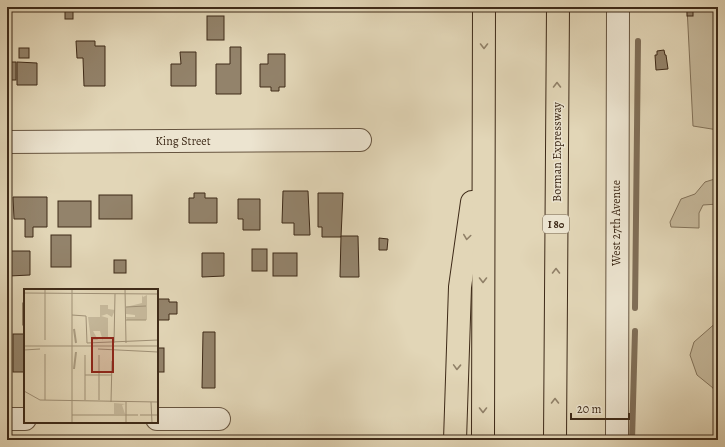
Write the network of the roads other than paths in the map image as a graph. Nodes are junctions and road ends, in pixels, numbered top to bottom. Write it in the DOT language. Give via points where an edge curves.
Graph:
graph roads {
  1 [pos="484,7"];
  2 [pos="558,7"];
  3 [pos="618,7"];
  4 [pos="484,115"];
  5 [pos="360,140"];
  6 [pos="7,142"];
  7 [pos="7,419"];
  8 [pos="24,419"];
  9 [pos="158,419"];
  10 [pos="220,419"];
  11 [pos="455,440"];
  12 [pos="483,440"];
  13 [pos="555,440"];
  14 [pos="617,440"];
  1 -- 4 [label="highway, one-way"];
  13 -- 2 [label="highway, Borman Expressway / I 80, one-way"];
  3 -- 14 [label="street, West 27th Avenue"];
  4 -- 11 [label="highway, one-way" via="460,287"];
  4 -- 12 [label="highway, one-way"];
  5 -- 6 [label="street, King Street"];
  7 -- 8 [label="street"];
  9 -- 10 [label="street"];
}
